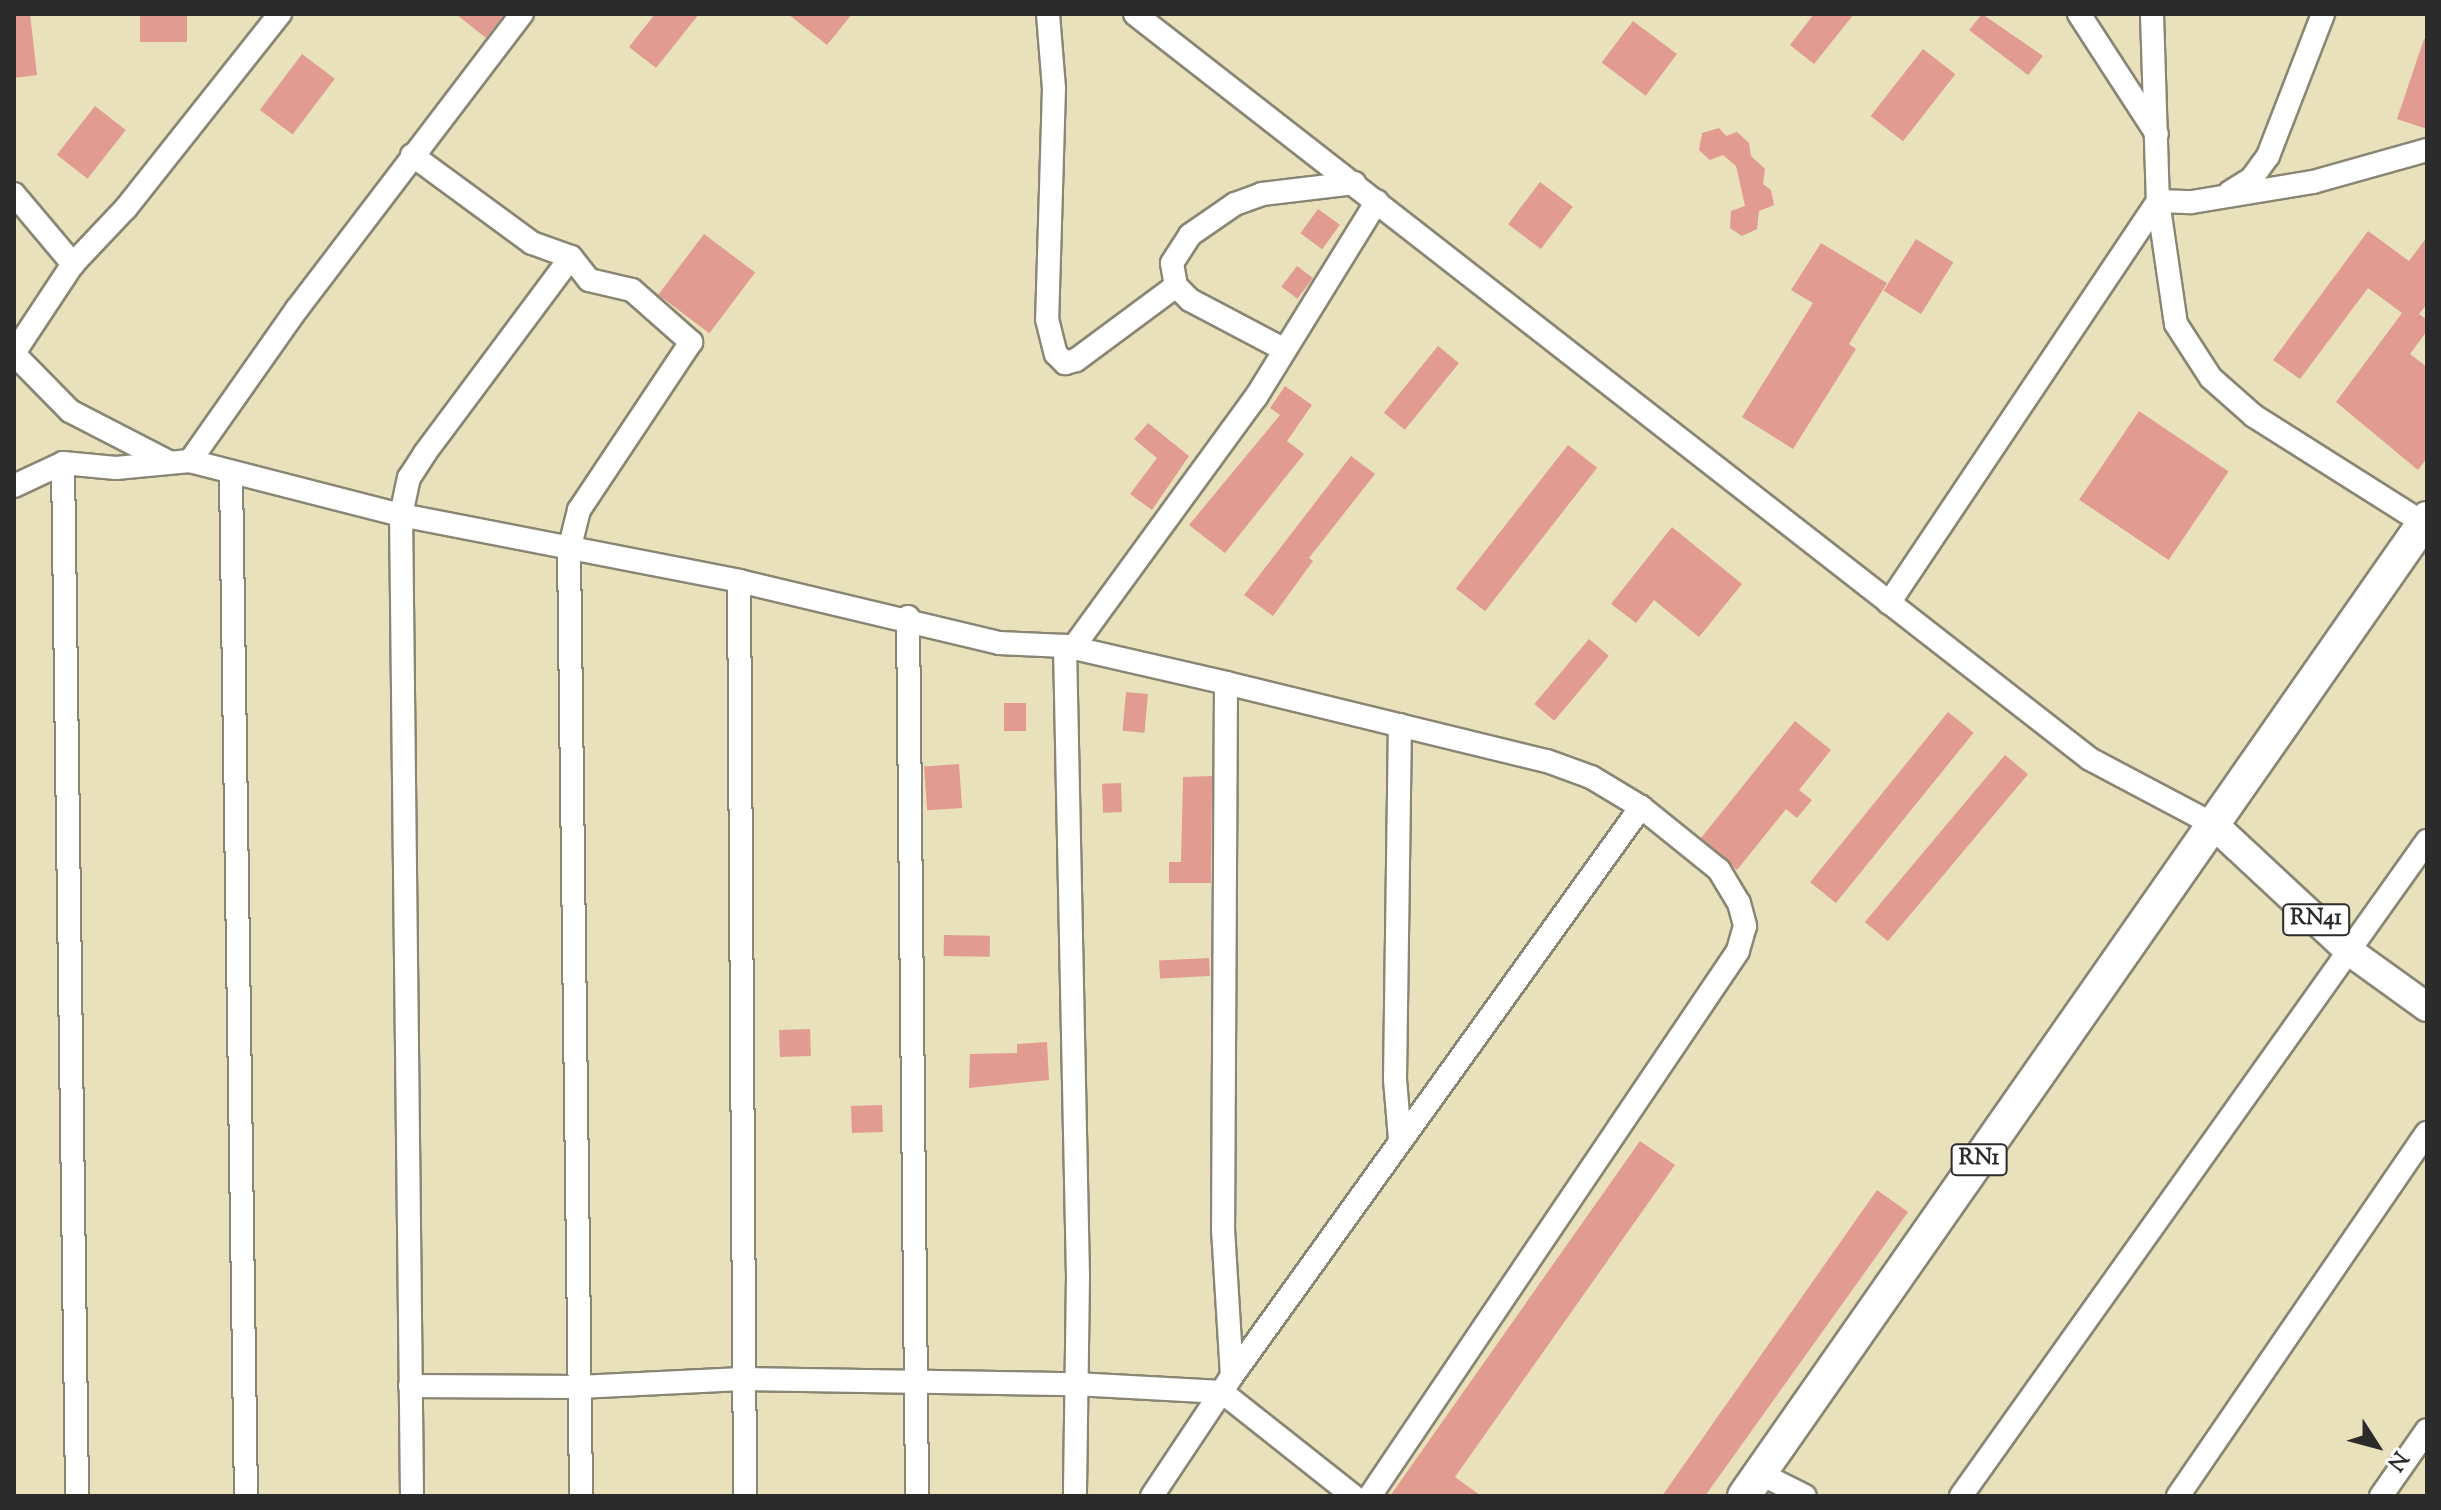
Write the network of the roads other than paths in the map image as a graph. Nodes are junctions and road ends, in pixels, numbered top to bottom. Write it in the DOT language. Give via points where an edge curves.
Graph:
graph roads {
  1 [pos="280,14"];
  2 [pos="522,14"];
  3 [pos="1048,14"];
  4 [pos="1135,14"];
  5 [pos="2079,14"];
  6 [pos="2152,14"];
  7 [pos="2323,14"];
  8 [pos="2158,135"];
  9 [pos="2427,150"];
  10 [pos="412,155"];
  11 [pos="1354,183"];
  12 [pos="14,194"];
  13 [pos="2225,194"];
  14 [pos="1377,201"];
  15 [pos="2158,201"];
  16 [pos="571,257"];
  17 [pos="73,264"];
  18 [pos="1176,286"];
  19 [pos="1283,349"];
  20 [pos="14,353"];
  21 [pos="167,461"];
  22 [pos="190,461"];
  23 [pos="63,463"];
  24 [pos="231,475"];
  25 [pos="14,486"];
  26 [pos="401,515"];
  27 [pos="2425,520"];
  28 [pos="569,550"];
  29 [pos="739,581"];
  30 [pos="1889,603"];
  31 [pos="908,617"];
  32 [pos="1068,648"];
  33 [pos="1226,683"];
  34 [pos="1400,725"];
  35 [pos="1641,807"];
  36 [pos="2213,824"];
  37 [pos="2427,841"];
  38 [pos="2349,951"];
  39 [pos="2427,1007"];
  40 [pos="2427,1133"];
  41 [pos="1400,1139"];
  42 [pos="742,1379"];
  43 [pos="915,1382"];
  44 [pos="1075,1384"];
  45 [pos="1227,1384"];
  46 [pos="410,1386"];
  47 [pos="579,1387"];
  48 [pos="2427,1430"];
  49 [pos="1752,1485"];
  50 [pos="77,1496"];
  51 [pos="246,1496"];
  52 [pos="412,1496"];
  53 [pos="581,1496"];
  54 [pos="745,1496"];
  55 [pos="917,1496"];
  56 [pos="1075,1496"];
  57 [pos="1152,1496"];
  58 [pos="1353,1496"];
  59 [pos="1370,1496"];
  60 [pos="1805,1496"];
  61 [pos="1961,1496"];
  62 [pos="2178,1496"];
  63 [pos="2381,1496"];
  1 -- 17 [label="street" via="126,208"];
  2 -- 10 [label="street"];
  3 -- 18 [label="street" via="1054,88 1047,319 1056,354 1065,363 1076,360"];
  4 -- 11 [label="street"];
  5 -- 8 [label="street"];
  6 -- 8 [label="street"];
  7 -- 13 [label="street" via="2268,156 2252,178"];
  8 -- 15 [label="street"];
  9 -- 13 [label="street" via="2313,182"];
  10 -- 16 [label="street" via="532,243"];
  10 -- 22 [label="street"];
  11 -- 14 [label="street"];
  11 -- 18 [label="street" via="1262,194 1209,219 1180,245 1172,263"];
  12 -- 17 [label="street"];
  13 -- 15 [label="street" via="2192,202"];
  14 -- 19 [label="street"];
  14 -- 30 [label="street"];
  15 -- 27 [label="street" via="2176,324 2211,378 2254,416"];
  15 -- 30 [label="street"];
  16 -- 26 [label="street" via="425,453 409,478"];
  16 -- 28 [label="street" via="589,280 632,290 691,342 579,510"];
  17 -- 20 [label="street"];
  18 -- 19 [label="street" via="1190,300"];
  19 -- 32 [label="street" via="1224,445"];
  20 -- 21 [label="street" via="70,411"];
  21 -- 22 [label="street"];
  21 -- 23 [label="street" via="116,468"];
  22 -- 24 [label="street"];
  23 -- 25 [label="street"];
  23 -- 50 [label="street"];
  24 -- 26 [label="street"];
  24 -- 51 [label="street"];
  26 -- 28 [label="street"];
  26 -- 46 [label="street"];
  27 -- 36 [label="highway, RN1"];
  28 -- 29 [label="street"];
  28 -- 47 [label="street"];
  29 -- 31 [label="street"];
  29 -- 42 [label="street"];
  30 -- 36 [label="street" via="2090,759"];
  31 -- 32 [label="street" via="999,643"];
  31 -- 43 [label="street"];
  32 -- 33 [label="street"];
  32 -- 44 [label="street"];
  33 -- 34 [label="street"];
  33 -- 45 [label="street"];
  34 -- 35 [label="street" via="1547,761 1591,777"];
  34 -- 41 [label="street" via="1395,1065"];
  35 -- 41 [label="street"];
  35 -- 59 [label="street" via="1719,870 1739,903 1745,926 1738,951"];
  36 -- 38 [label="main road, RN41"];
  36 -- 49 [label="highway, RN1"];
  37 -- 38 [label="street"];
  38 -- 39 [label="main road, RN41"];
  38 -- 61 [label="street"];
  40 -- 62 [label="street"];
  41 -- 45 [label="street"];
  42 -- 43 [label="street"];
  42 -- 47 [label="street"];
  42 -- 54 [label="street"];
  43 -- 44 [label="street"];
  43 -- 55 [label="street"];
  44 -- 45 [label="street"];
  44 -- 56 [label="street"];
  45 -- 57 [label="street"];
  45 -- 58 [label="street"];
  46 -- 47 [label="street"];
  46 -- 52 [label="street"];
  47 -- 53 [label="street"];
  48 -- 63 [label="street"];
  49 -- 60 [label="street"];
}
